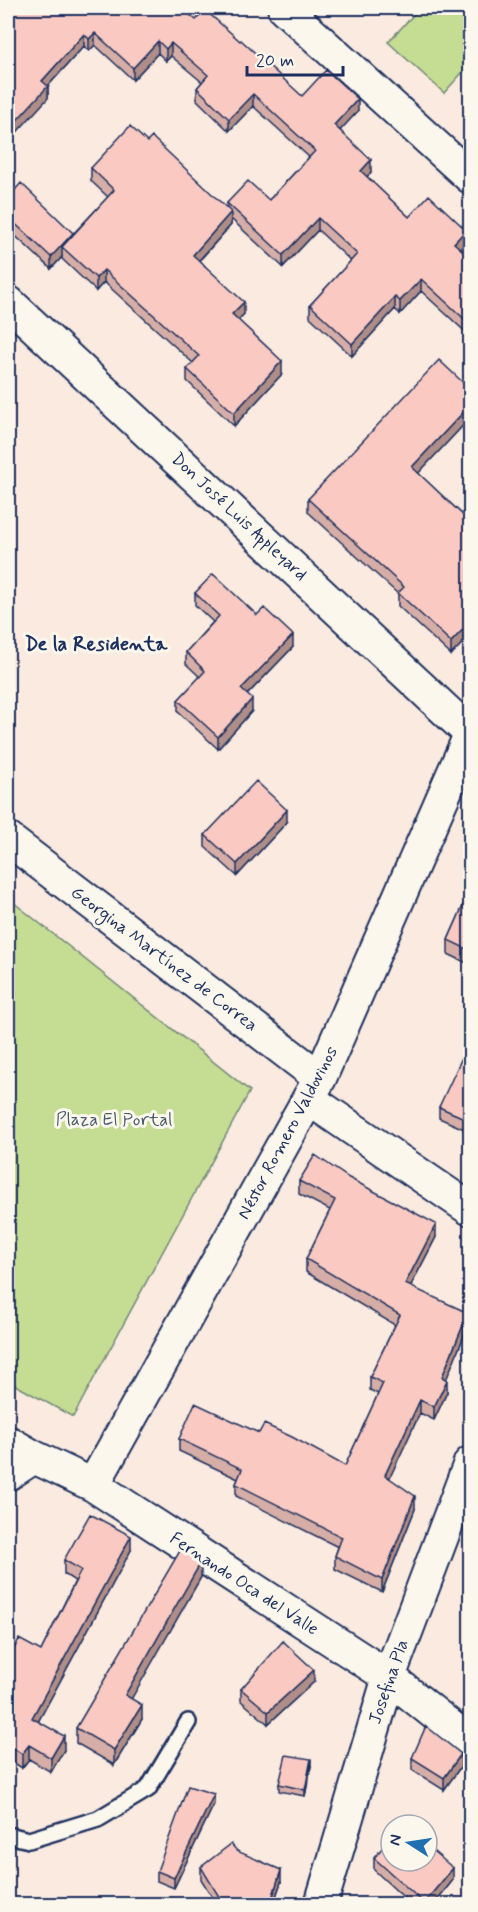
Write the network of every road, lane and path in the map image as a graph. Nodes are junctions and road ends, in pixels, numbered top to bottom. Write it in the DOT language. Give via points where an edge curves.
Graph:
graph roads {
  1 [pos="284,8"];
  2 [pos="471,177"];
  3 [pos="8,302"];
  4 [pos="471,734"];
  5 [pos="8,839"];
  6 [pos="315,1089"];
  7 [pos="471,1209"];
  8 [pos="21,1449"];
  9 [pos="471,1463"];
  10 [pos="8,1474"];
  11 [pos="93,1485"];
  12 [pos="389,1677"];
  13 [pos="188,1722"];
  14 [pos="471,1742"];
  15 [pos="8,1835"];
  16 [pos="321,1905"];
  1 -- 2 [label="street"];
  3 -- 4 [label="street, Don José Luis Appleyard"];
  4 -- 6 [label="street, Néstor Romero Valdovinos"];
  5 -- 6 [label="street, Georgina Martínez de Correa"];
  6 -- 7 [label="street, Georgina Martínez de Correa"];
  6 -- 11 [label="street, Néstor Romero Valdovinos"];
  8 -- 10 [label="street"];
  8 -- 11 [label="street, Fernando Oca del Valle"];
  9 -- 12 [label="street, Josefina Pla"];
  11 -- 12 [label="street, Fernando Oca del Valle"];
  12 -- 14 [label="street, Fernando Oca del Valle"];
  12 -- 16 [label="street, Josefina Pla"];
  13 -- 15 [label="lane" via="148,1790 98,1819 29,1840"];
}
